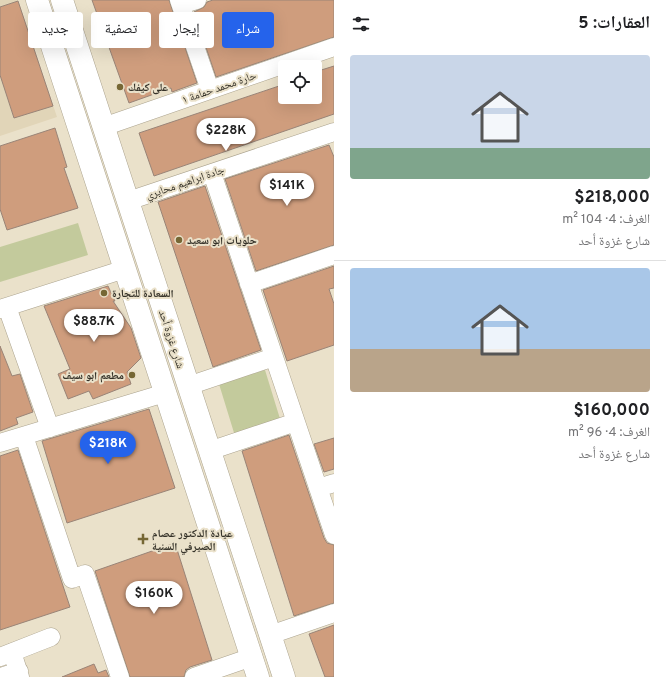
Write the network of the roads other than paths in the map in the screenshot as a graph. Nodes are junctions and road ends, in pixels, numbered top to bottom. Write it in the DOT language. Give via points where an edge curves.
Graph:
graph roads {
  1 [pos="37,0"];
  2 [pos="62,0"];
  3 [pos="186,2"];
  4 [pos="334,47"];
  5 [pos="210,90"];
  6 [pos="103,127"];
  7 [pos="334,132"];
  8 [pos="212,173"];
  9 [pos="128,202"];
  10 [pos="334,255"];
  11 [pos="125,269"];
  12 [pos="249,284"];
  13 [pos="3,308"];
  14 [pos="274,357"];
  15 [pos="188,386"];
  16 [pos="165,393"];
  17 [pos="296,422"];
  18 [pos="50,428"];
  19 [pos="24,436"];
  20 [pos="0,443"];
  21 [pos="209,451"];
  22 [pos="326,485"];
  23 [pos="334,535"];
  24 [pos="334,613"];
  25 [pos="270,635"];
  26 [pos="51,637"];
  27 [pos="6,654"];
  28 [pos="255,667"];
  29 [pos="20,674"];
  30 [pos="2,677"];
  31 [pos="120,677"];
  32 [pos="194,677"];
  33 [pos="284,677"];
  1 -- 11 [label="main road"];
  2 -- 6 [label="main road, شارع غزوة أحد"];
  3 -- 5 [label="street"];
  4 -- 5 [label="street, حارة محمد حمامة ١"];
  5 -- 6 [label="street, حارة محمد حمامة ١"];
  6 -- 9 [label="main road, شارع غزوة أحد"];
  7 -- 8 [label="street, جادة ابراهيم محايري"];
  8 -- 9 [label="street, جادة ابراهيم محايري"];
  8 -- 12 [label="street"];
  9 -- 15 [label="main road, شارع غزوة أحد"];
  10 -- 12 [label="street"];
  11 -- 13 [label="street"];
  11 -- 16 [label="main road"];
  12 -- 14 [label="street"];
  13 -- 18 [label="street"];
  14 -- 15 [label="street"];
  14 -- 17 [label="street"];
  15 -- 21 [label="main road, شارع غزوة أحد"];
  16 -- 18 [label="street"];
  16 -- 28 [label="main road"];
  17 -- 21 [label="street"];
  17 -- 22 [label="street"];
  18 -- 19 [label="street"];
  19 -- 20 [label="street"];
  19 -- 31 [label="street" via="72,580 85,574"];
  21 -- 25 [label="main road, شارع غزوة أحد"];
  22 -- 23 [label="street"];
  24 -- 25 [label="street"];
  25 -- 33 [label="main road, شارع غزوة أحد"];
  26 -- 27 [label="street"];
  27 -- 29 [label="street"];
  28 -- 32 [label="street"];
  29 -- 30 [label="street"];
}
